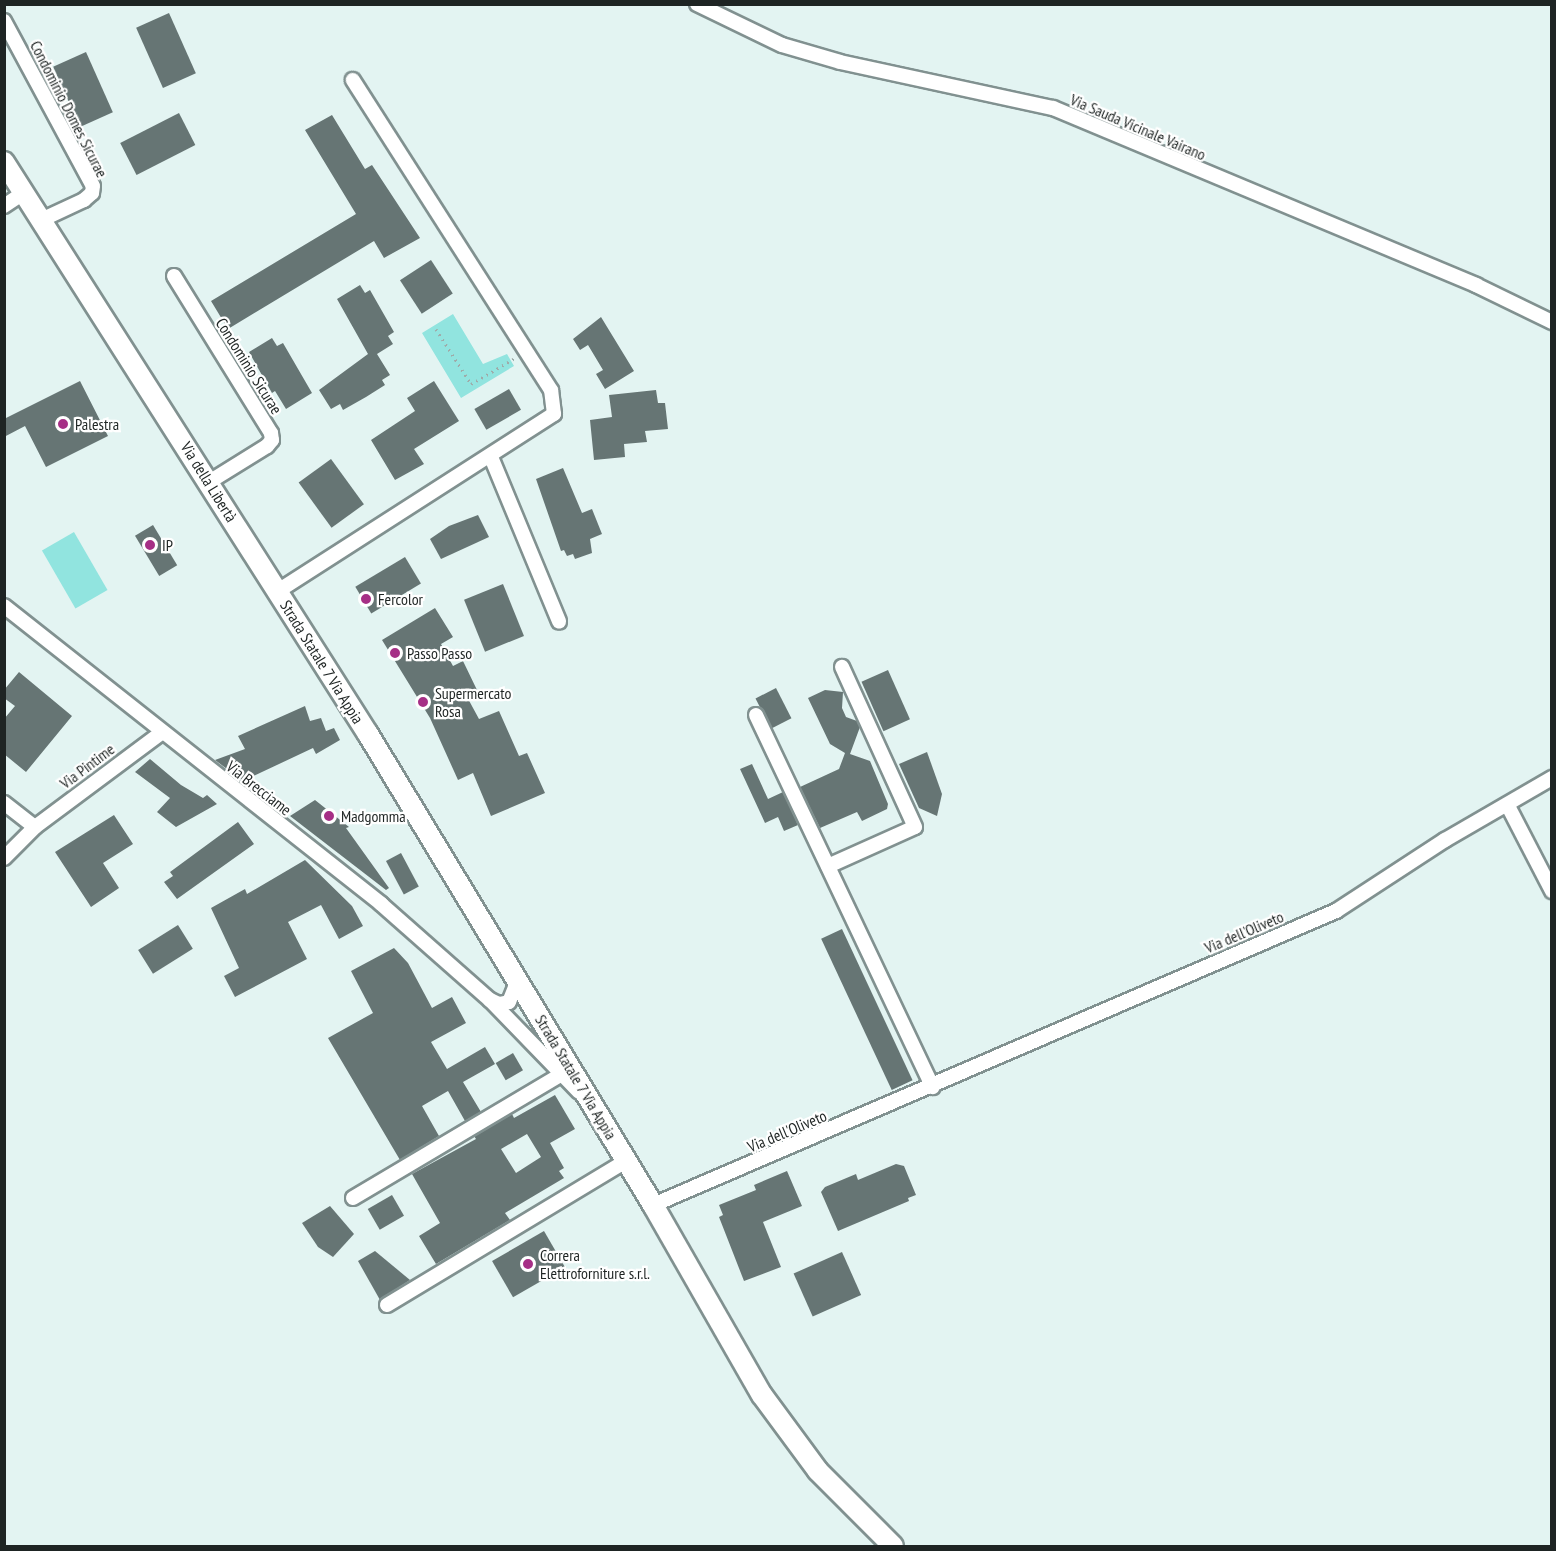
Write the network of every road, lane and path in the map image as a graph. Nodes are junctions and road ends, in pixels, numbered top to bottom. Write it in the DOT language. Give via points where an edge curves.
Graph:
graph roads {
  1 [pos="697,4"];
  2 [pos="4,21"];
  3 [pos="353,80"];
  4 [pos="4,162"];
  5 [pos="23,193"];
  6 [pos="4,206"];
  7 [pos="40,220"];
  8 [pos="174,276"];
  9 [pos="1551,322"];
  10 [pos="436,329"];
  11 [pos="526,351"];
  12 [pos="491,457"];
  13 [pos="209,482"];
  14 [pos="278,591"];
  15 [pos="4,606"];
  16 [pos="559,621"];
  17 [pos="842,667"];
  18 [pos="756,715"];
  19 [pos="161,733"];
  20 [pos="1551,778"];
  21 [pos="4,803"];
  22 [pos="1508,806"];
  23 [pos="35,827"];
  24 [pos="4,858"];
  25 [pos="828,867"];
  26 [pos="1551,891"];
  27 [pos="518,980"];
  28 [pos="490,1000"];
  29 [pos="560,1075"];
  30 [pos="933,1087"];
  31 [pos="588,1100"];
  32 [pos="626,1161"];
  33 [pos="352,1198"];
  34 [pos="653,1205"];
  35 [pos="387,1305"];
  36 [pos="893,1546"];
  1 -- 9 [label="street, Via Sauda Vicinale Vairano" via="782,45 840,62 1053,108 1476,285"];
  2 -- 7 [label="street, Condominio Domes Sicurae" via="93,186 92,194 84,200"];
  3 -- 11 [label="street"];
  4 -- 5 [label="main road, Via della Libertà"];
  5 -- 6 [label="street"];
  5 -- 7 [label="main road, Via della Libertà"];
  7 -- 13 [label="main road, Via della Libertà"];
  8 -- 13 [label="street, Condominio Sicurae" via="271,433 272,440 267,446"];
  10 -- 11 [label="path" via="471,384"];
  11 -- 12 [label="street" via="551,390 554,414"];
  12 -- 14 [label="street"];
  12 -- 16 [label="street"];
  13 -- 14 [label="main road, Via della Libertà"];
  14 -- 27 [label="main road, Strada Statale 7 Via Appia"];
  15 -- 19 [label="street, Via Brecciame"];
  17 -- 25 [label="street" via="915,827"];
  18 -- 25 [label="street"];
  19 -- 23 [label="street, Via Pintime"];
  19 -- 28 [label="street, Via Brecciame" via="381,903"];
  20 -- 22 [label="street, Via dell'Oliveto"];
  21 -- 23 [label="street"];
  22 -- 26 [label="street"];
  22 -- 30 [label="street, Via dell'Oliveto" via="1445,840 1336,911"];
  23 -- 24 [label="street, Via Pintime"];
  25 -- 30 [label="street"];
  27 -- 28 [label="street" via="508,1002"];
  27 -- 31 [label="main road, Strada Statale 7 Via Appia"];
  28 -- 29 [label="street, Via Brecciame"];
  29 -- 31 [label="street, Via Brecciame"];
  29 -- 33 [label="street"];
  30 -- 34 [label="street, Via dell'Oliveto"];
  31 -- 32 [label="main road, Strada Statale 7 Via Appia"];
  32 -- 34 [label="main road, Strada Statale 7 Via Appia"];
  32 -- 35 [label="street"];
  34 -- 36 [label="main road, Strada Statale 7 Via Appia" via="762,1395 818,1471"];
}
